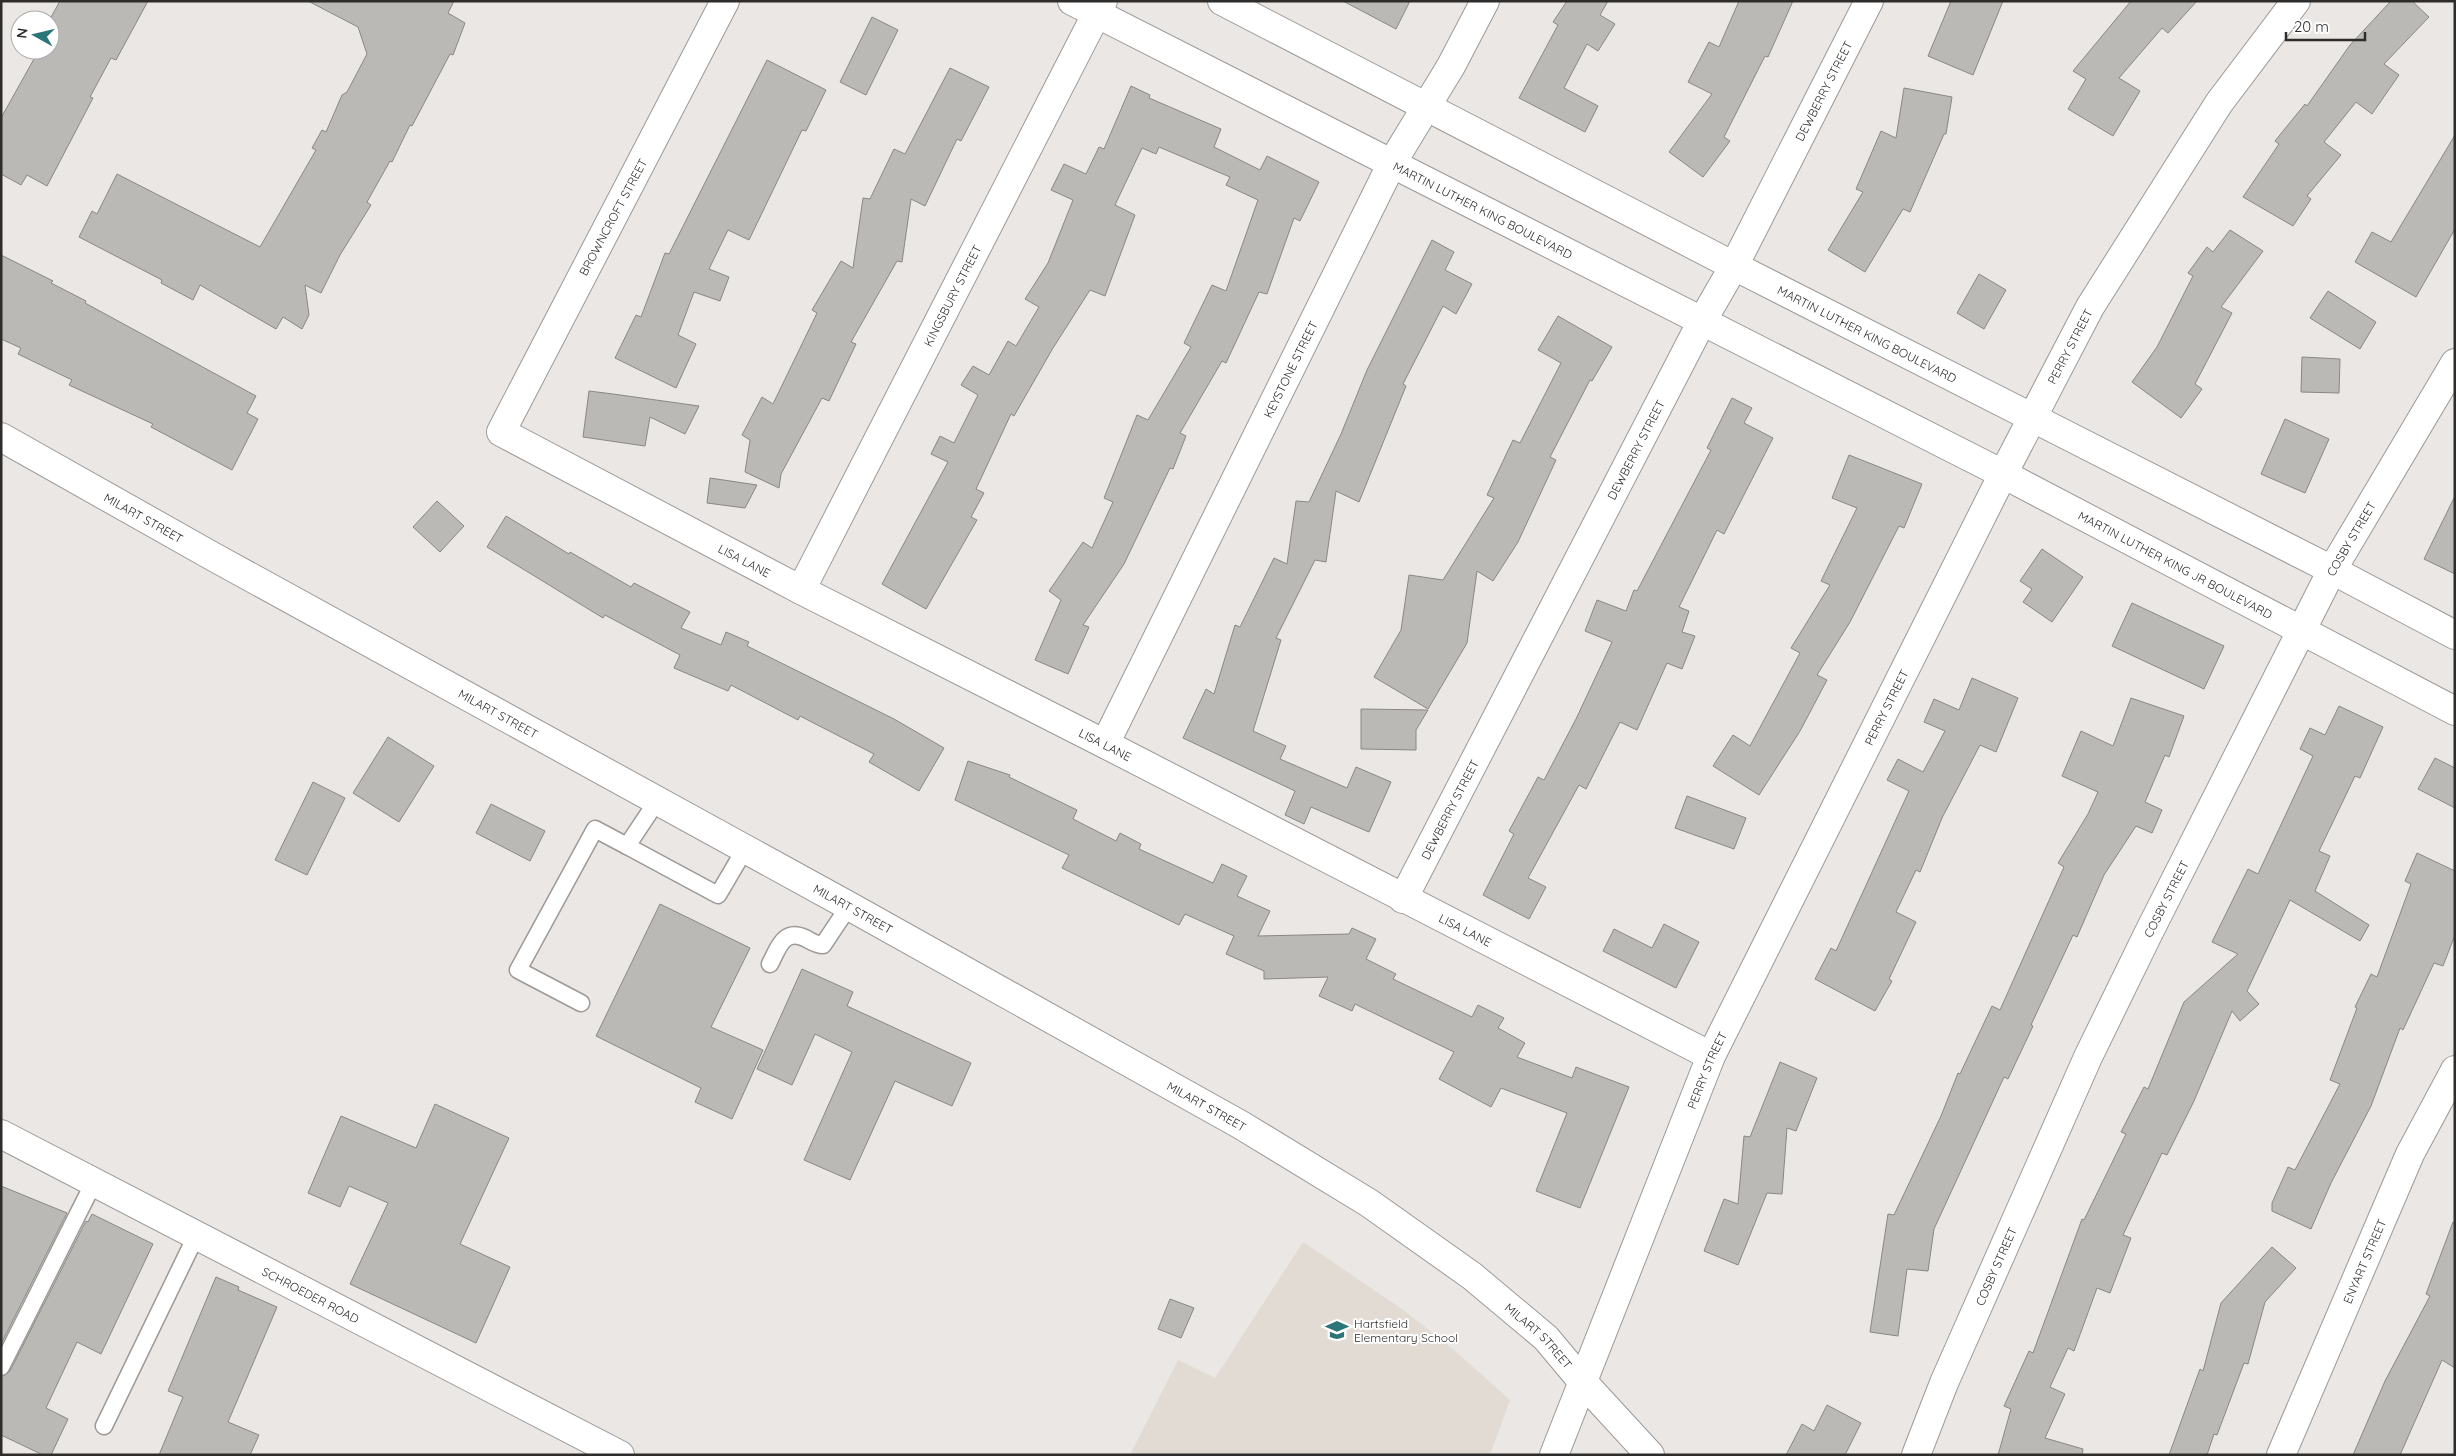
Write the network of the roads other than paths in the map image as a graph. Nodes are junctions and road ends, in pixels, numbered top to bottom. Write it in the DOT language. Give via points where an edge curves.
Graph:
graph roads {
  1 [pos="725,1"];
  2 [pos="1222,1"];
  3 [pos="1485,1"];
  4 [pos="1868,1"];
  5 [pos="2296,1"];
  6 [pos="1090,5"];
  7 [pos="1427,107"];
  8 [pos="1392,164"];
  9 [pos="1734,266"];
  10 [pos="1701,323"];
  11 [pos="2455,363"];
  12 [pos="2033,417"];
  13 [pos="1894,420"];
  14 [pos="501,432"];
  15 [pos="1,437"];
  16 [pos="2003,474"];
  17 [pos="2332,570"];
  18 [pos="801,590"];
  19 [pos="2299,630"];
  20 [pos="2455,635"];
  21 [pos="2455,711"];
  22 [pos="1105,744"];
  23 [pos="657,801"];
  24 [pos="627,846"];
  25 [pos="745,849"];
  26 [pos="1403,899"];
  27 [pos="849,906"];
  28 [pos="770,964"];
  29 [pos="581,1003"];
  30 [pos="1711,1056"];
  31 [pos="2455,1070"];
  32 [pos="1,1134"];
  33 [pos="94,1182"];
  34 [pos="196,1236"];
  35 [pos="1,1367"];
  36 [pos="1582,1381"];
  37 [pos="104,1426"];
  38 [pos="620,1455"];
  39 [pos="1554,1455"];
  40 [pos="1650,1455"];
  41 [pos="1916,1455"];
  42 [pos="2281,1455"];
  1 -- 14 [label="street, BROWNCROFT STREET"];
  2 -- 7 [label="street, MARTIN LUTHER KING BOULEVARD"];
  3 -- 7 [label="street, KEYSTONE STREET"];
  4 -- 9 [label="street, DEWBERRY STREET"];
  5 -- 12 [label="street, PERRY STREET" via="2218,103 2090,307"];
  6 -- 8 [label="street, MARTIN LUTHER KING BOULEVARD"];
  6 -- 18 [label="street, KINGSBURY STREET"];
  7 -- 8 [label="street, KEYSTONE STREET"];
  7 -- 9 [label="street, MARTIN LUTHER KING BOULEVARD"];
  8 -- 10 [label="street, MARTIN LUTHER KING BOULEVARD"];
  8 -- 22 [label="street, KEYSTONE STREET"];
  9 -- 10 [label="street, DEWBERRY STREET"];
  9 -- 12 [label="street, MARTIN LUTHER KING BOULEVARD"];
  10 -- 13 [label="street, MARTIN LUTHER KING BOULEVARD"];
  10 -- 26 [label="street, DEWBERRY STREET"];
  11 -- 17 [label="street, COSBY STREET"];
  12 -- 16 [label="street, PERRY STREET"];
  12 -- 17 [label="street"];
  13 -- 16 [label="street, MARTIN LUTHER KING JR BOULEVARD"];
  14 -- 18 [label="street, LISA LANE"];
  15 -- 23 [label="street, MILART STREET"];
  16 -- 19 [label="street, MARTIN LUTHER KING JR BOULEVARD"];
  16 -- 30 [label="street, PERRY STREET"];
  17 -- 19 [label="street, COSBY STREET"];
  17 -- 20 [label="street"];
  18 -- 22 [label="street, LISA LANE"];
  19 -- 21 [label="street, MARTIN LUTHER KING JR BOULEVARD"];
  19 -- 41 [label="street, COSBY STREET" via="2088,1057"];
  22 -- 26 [label="street, LISA LANE"];
  23 -- 24 [label="lane"];
  23 -- 25 [label="street, MILART STREET"];
  24 -- 25 [label="lane" via="718,895"];
  24 -- 29 [label="lane" via="595,829 518,970"];
  25 -- 27 [label="street, MILART STREET"];
  26 -- 30 [label="street, LISA LANE"];
  27 -- 28 [label="lane" via="823,945 802,937 788,936 783,939"];
  27 -- 36 [label="street, MILART STREET" via="1241,1125 1369,1203 1472,1276 1546,1338"];
  30 -- 36 [label="street, PERRY STREET"];
  31 -- 42 [label="street, ENYART STREET" via="2410,1154"];
  32 -- 33 [label="street, SCHROEDER ROAD"];
  33 -- 34 [label="street, SCHROEDER ROAD"];
  33 -- 35 [label="lane"];
  34 -- 37 [label="lane"];
  34 -- 38 [label="street, SCHROEDER ROAD"];
  36 -- 39 [label="street, PERRY STREET"];
  36 -- 40 [label="street, MILART STREET"];
}
